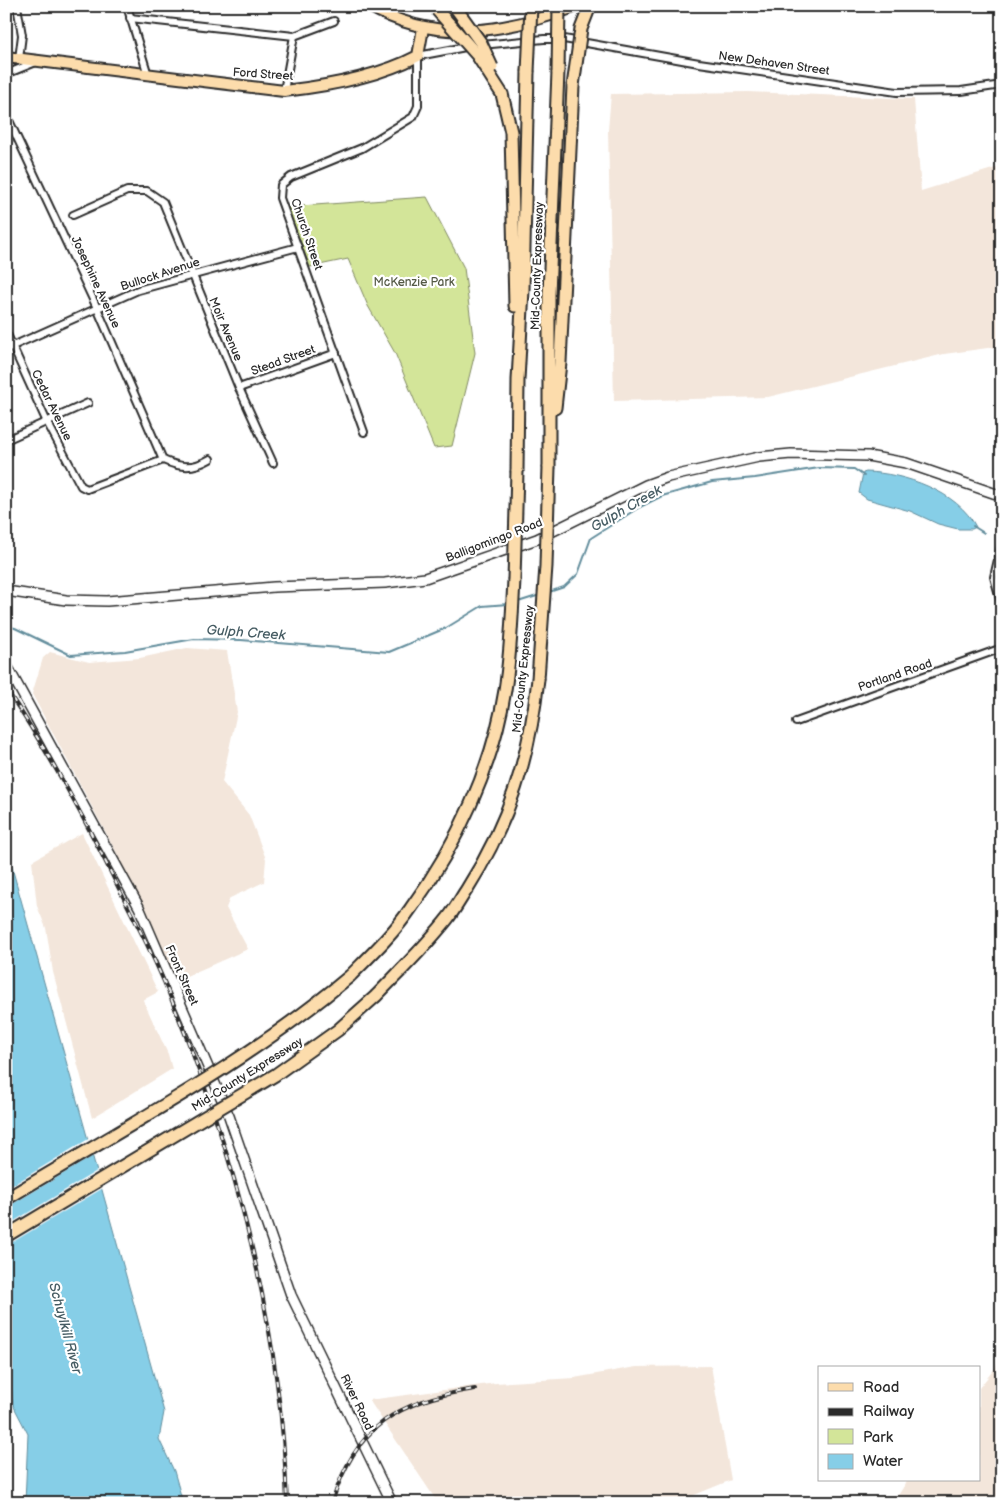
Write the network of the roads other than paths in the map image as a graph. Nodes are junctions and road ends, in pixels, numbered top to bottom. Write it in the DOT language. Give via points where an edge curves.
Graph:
graph roads {
  1 [pos="17,6"];
  2 [pos="126,6"];
  3 [pos="369,6"];
  4 [pos="530,6"];
  5 [pos="559,6"];
  6 [pos="577,6"];
  7 [pos="590,6"];
  8 [pos="455,7"];
  9 [pos="434,8"];
  10 [pos="130,18"];
  11 [pos="334,21"];
  12 [pos="423,28"];
  13 [pos="294,36"];
  14 [pos="544,39"];
  15 [pos="418,56"];
  16 [pos="6,57"];
  17 [pos="19,59"];
  18 [pos="38,61"];
  19 [pos="6,74"];
  20 [pos="148,75"];
  21 [pos="1002,85"];
  22 [pos="284,91"];
  23 [pos="502,94"];
  24 [pos="6,114"];
  25 [pos="73,215"];
  26 [pos="298,247"];
  27 [pos="191,274"];
  28 [pos="97,308"];
  29 [pos="6,332"];
  30 [pos="10,348"];
  31 [pos="336,353"];
  32 [pos="518,380"];
  33 [pos="238,388"];
  34 [pos="88,403"];
  35 [pos="46,420"];
  36 [pos="364,432"];
  37 [pos="6,440"];
  38 [pos="163,460"];
  39 [pos="210,460"];
  40 [pos="273,464"];
  41 [pos="549,467"];
  42 [pos="1002,496"];
  43 [pos="1002,542"];
  44 [pos="6,591"];
  45 [pos="1002,606"];
  46 [pos="1002,648"];
  47 [pos="6,664"];
  48 [pos="796,722"];
  49 [pos="6,1198"];
  50 [pos="6,1236"];
  51 [pos="299,1313"];
  52 [pos="392,1503"];
  1 -- 17 [label="street" via="22,35"];
  2 -- 10 [label="street"];
  3 -- 12 [label="main road" via="398,21"];
  4 -- 32 [label="highway, Mid-County Expressway, bridge"];
  5 -- 41 [label="highway, Mid-County Expressway, bridge" via="549,294"];
  6 -- 12 [label="main road" via="499,29 472,32"];
  7 -- 41 [label="highway, bridge" via="581,29 573,86 560,363"];
  8 -- 23 [label="highway, bridge" via="480,43"];
  9 -- 23 [label="highway, bridge" via="477,55"];
  10 -- 13 [label="street"];
  10 -- 20 [label="street"];
  11 -- 13 [label="street"];
  12 -- 15 [label="main road, Church Street"];
  13 -- 22 [label="street"];
  14 -- 15 [label="street, Ford Street" via="495,42"];
  14 -- 21 [label="street, New Dehaven Street" via="590,42 700,63 897,92 962,91"];
  15 -- 22 [label="main road, Ford Street" via="359,77"];
  15 -- 26 [label="street, Church Street" via="418,106 413,117 362,148 291,177 281,186 280,198"];
  16 -- 17 [label="main road, Ford Street"];
  17 -- 18 [label="main road, Ford Street"];
  18 -- 19 [label="street"];
  18 -- 20 [label="main road, Ford Street"];
  20 -- 22 [label="main road, Ford Street"];
  23 -- 32 [label="highway" via="511,132"];
  24 -- 28 [label="street, Josephine Avenue"];
  25 -- 27 [label="street, Moir Avenue" via="127,191 148,191 162,202"];
  26 -- 27 [label="street, Bullock Avenue"];
  26 -- 31 [label="street, Church Street"];
  27 -- 28 [label="street, Bullock Avenue" via="138,290"];
  27 -- 33 [label="street, Moir Avenue"];
  28 -- 30 [label="street, Bullock Avenue"];
  28 -- 38 [label="street, Josephine Avenue"];
  29 -- 30 [label="street, Cedar Avenue"];
  30 -- 35 [label="street, Cedar Avenue"];
  31 -- 33 [label="street, Stead Street"];
  31 -- 36 [label="street, Church Street"];
  32 -- 49 [label="highway, Mid-County Expressway, bridge" via="513,602 505,691 482,776 441,862 411,909 350,976 314,1007 253,1050"];
  33 -- 40 [label="street, Moir Avenue"];
  34 -- 35 [label="street"];
  35 -- 37 [label="street"];
  35 -- 38 [label="street, Cedar Avenue" via="81,486 87,489"];
  38 -- 39 [label="street" via="178,467 189,467"];
  41 -- 50 [label="highway, Mid-County Expressway, bridge" via="546,566 530,740 504,821 450,916 376,996 338,1030 275,1075"];
  42 -- 44 [label="street, Balligomingo Road" via="882,458 845,454 759,457 727,462 654,482 537,538 425,578 107,601 66,600"];
  43 -- 45 [label="street" via="994,577"];
  46 -- 48 [label="street, Portland Road"];
  47 -- 51 [label="street, Front Street" via="138,907 229,1116 276,1257"];
  51 -- 52 [label="street, River Road"];
}
